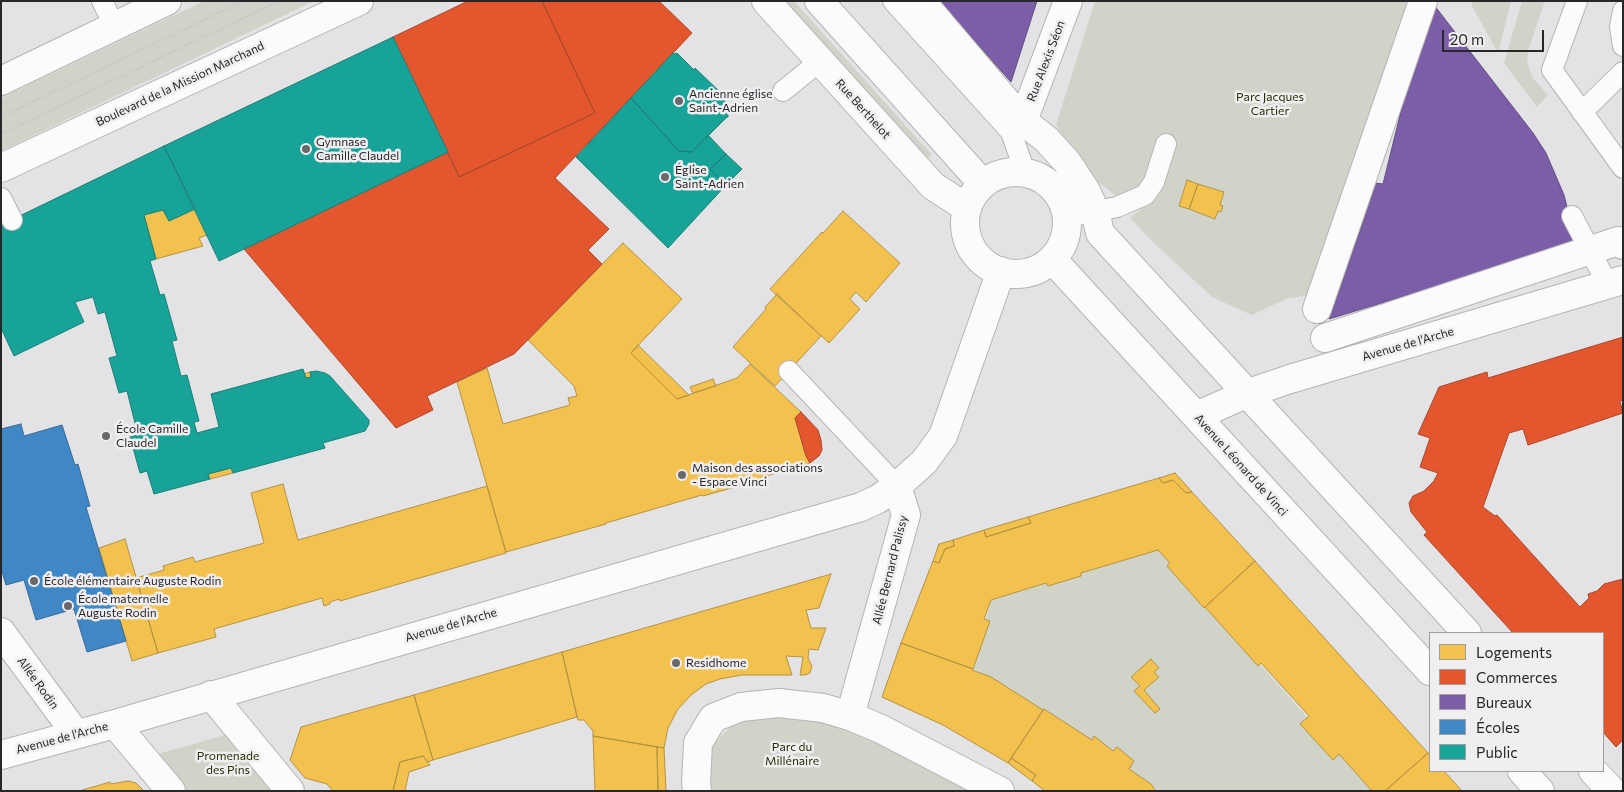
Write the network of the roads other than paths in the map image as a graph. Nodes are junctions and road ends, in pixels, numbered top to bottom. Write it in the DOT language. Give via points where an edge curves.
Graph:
graph roads {
  1 [pos="102,1"];
  2 [pos="167,1"];
  3 [pos="359,1"];
  4 [pos="766,1"];
  5 [pos="819,1"];
  6 [pos="893,1"];
  7 [pos="921,1"];
  8 [pos="1068,1"];
  9 [pos="1423,1"];
  10 [pos="1577,1"];
  11 [pos="1623,11"];
  12 [pos="115,27"];
  13 [pos="1623,46"];
  14 [pos="820,61"];
  15 [pos="1623,72"];
  16 [pos="1,81"];
  17 [pos="783,91"];
  18 [pos="1582,112"];
  19 [pos="1023,121"];
  20 [pos="1166,144"];
  21 [pos="1,168"];
  22 [pos="1623,168"];
  23 [pos="1025,172"];
  24 [pos="983,184"];
  25 [pos="1,198"];
  26 [pos="968,208"];
  27 [pos="1095,211"];
  28 [pos="1572,216"];
  29 [pos="1067,217"];
  30 [pos="12,220"];
  31 [pos="1623,244"];
  32 [pos="1591,250"];
  33 [pos="1052,259"];
  34 [pos="1001,271"];
  35 [pos="1615,282"];
  36 [pos="1316,309"];
  37 [pos="1325,338"];
  38 [pos="789,371"];
  39 [pos="1246,394"];
  40 [pos="1196,416"];
  41 [pos="897,486"];
  42 [pos="1,632"];
  43 [pos="1465,632"];
  44 [pos="1429,670"];
  45 [pos="212,695"];
  46 [pos="850,716"];
  47 [pos="115,724"];
  48 [pos="76,734"];
  49 [pos="1,755"];
  50 [pos="1523,772"];
  51 [pos="1594,772"];
  52 [pos="171,791"];
  53 [pos="290,791"];
  54 [pos="697,791"];
  55 [pos="1000,791"];
  56 [pos="1540,791"];
  57 [pos="1612,791"];
  1 -- 12 [label="lane"];
  2 -- 12 [label="street"];
  3 -- 21 [label="street, Boulevard de la Mission Marchand"];
  4 -- 14 [label="street, Rue Berthelot"];
  5 -- 24 [label="street"];
  6 -- 23 [label="lane" via="1011,132"];
  7 -- 19 [label="street"];
  8 -- 19 [label="street, Rue Alexis Séon"];
  9 -- 36 [label="street"];
  10 -- 18 [label="lane" via="1552,70"];
  11 -- 13 [label="lane" via="1620,27"];
  12 -- 16 [label="street"];
  14 -- 17 [label="lane"];
  14 -- 26 [label="street, Rue Berthelot" via="933,186"];
  15 -- 18 [label="lane"];
  18 -- 22 [label="lane"];
  19 -- 27 [label="street" via="1046,139 1067,162 1086,190"];
  20 -- 27 [label="lane" via="1154,182 1145,196"];
  23 -- 24 [label="street" via="1010,172"];
  23 -- 29 [label="street" via="1054,188 1063,201"];
  24 -- 26 [label="street"];
  25 -- 30 [label="lane"];
  26 -- 34 [label="street" via="966,228 971,247 984,262"];
  27 -- 29 [label="lane"];
  27 -- 39 [label="street" via="1100,233"];
  28 -- 32 [label="lane"];
  29 -- 33 [label="street" via="1061,247"];
  31 -- 32 [label="street" via="1618,241"];
  32 -- 35 [label="lane"];
  32 -- 37 [label="street"];
  33 -- 34 [label="street" via="1028,272 1014,274"];
  33 -- 40 [label="street, Avenue Léonard de Vinci"];
  34 -- 41 [label="street" via="943,436 924,462"];
  35 -- 39 [label="street, Avenue de l'Arche"];
  38 -- 41 [label="lane"];
  39 -- 40 [label="street, Avenue de l'Arche"];
  39 -- 43 [label="street"];
  40 -- 44 [label="street, Avenue Léonard de Vinci"];
  41 -- 45 [label="street, Avenue de l'Arche" via="861,507"];
  41 -- 46 [label="street, Allée Bernard Palissy" via="906,515"];
  42 -- 48 [label="street, Allée Rodin"];
  45 -- 47 [label="street, Avenue de l'Arche"];
  45 -- 53 [label="street"];
  46 -- 54 [label="street" via="823,708 779,703 741,707 713,718 698,743"];
  46 -- 55 [label="street"];
  47 -- 48 [label="street, Avenue de l'Arche"];
  47 -- 52 [label="street"];
  48 -- 49 [label="street, Avenue de l'Arche"];
  50 -- 56 [label="street"];
  51 -- 57 [label="street"];
}
